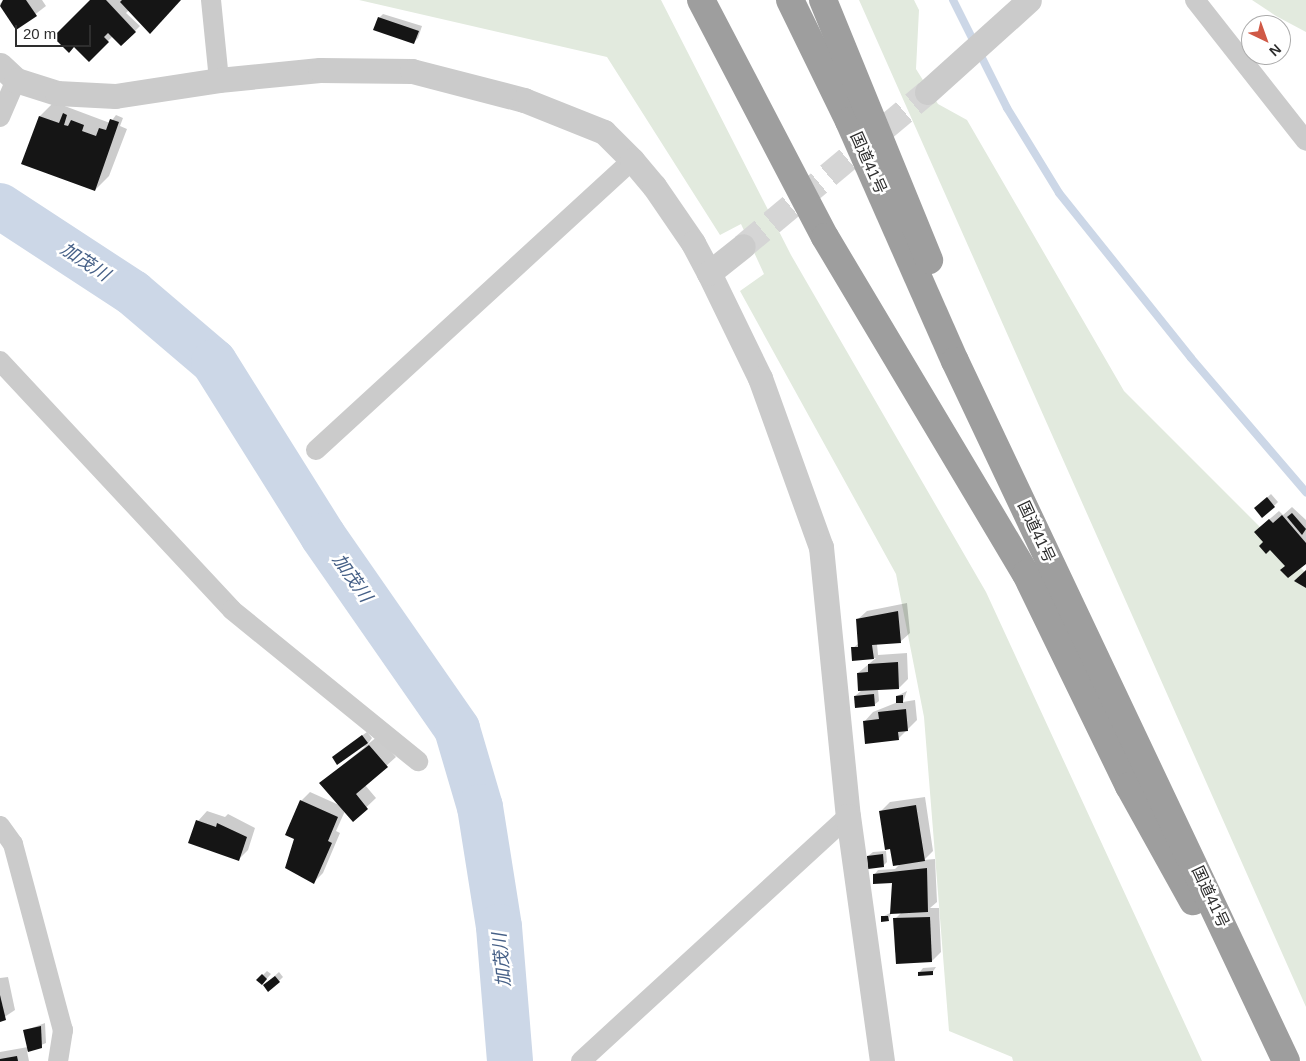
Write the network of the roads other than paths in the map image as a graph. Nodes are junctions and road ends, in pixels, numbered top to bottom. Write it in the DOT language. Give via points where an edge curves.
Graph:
graph roads {
  1 [pos="211,0"];
  2 [pos="701,0"];
  3 [pos="776,0"];
  4 [pos="790,0"];
  5 [pos="823,0"];
  6 [pos="1029,0"];
  7 [pos="1195,0"];
  8 [pos="8,72"];
  9 [pos="220,80"];
  10 [pos="927,92"];
  11 [pos="0,117"];
  12 [pos="1306,141"];
  13 [pos="632,160"];
  14 [pos="743,246"];
  15 [pos="709,273"];
  16 [pos="0,361"];
  17 [pos="955,361"];
  18 [pos="316,450"];
  19 [pos="418,761"];
  20 [pos="848,816"];
  21 [pos="0,826"];
  22 [pos="1204,920"];
  23 [pos="879,1035"];
  24 [pos="58,1061"];
  25 [pos="581,1061"];
  26 [pos="874,1061"];
  27 [pos="882,1061"];
  28 [pos="1271,1061"];
  29 [pos="1286,1061"];
  1 -- 9 [label="street"];
  2 -- 22 [label="highway" via="830,246 1026,574 1129,786"];
  3 -- 22 [label="highway, 国道41号"];
  4 -- 17 [label="highway, 国道41号" via="849,121"];
  5 -- 17 [label="highway" via="939,286"];
  6 -- 10 [label="street"];
  7 -- 12 [label="street"];
  8 -- 9 [label="street" via="57,93 115,96"];
  8 -- 11 [label="street"];
  9 -- 13 [label="street" via="320,70 412,71 524,100 604,132"];
  13 -- 15 [label="street" via="677,219"];
  13 -- 18 [label="street"];
  14 -- 15 [label="street"];
  15 -- 20 [label="street" via="760,378 821,547"];
  16 -- 19 [label="street" via="232,610"];
  17 -- 29 [label="highway, 国道41号"];
  20 -- 23 [label="street"];
  20 -- 25 [label="street"];
  21 -- 24 [label="street" via="13,844 63,1030"];
  22 -- 28 [label="highway, 国道41号"];
  23 -- 26 [label="street"];
  23 -- 27 [label="street"];
}
